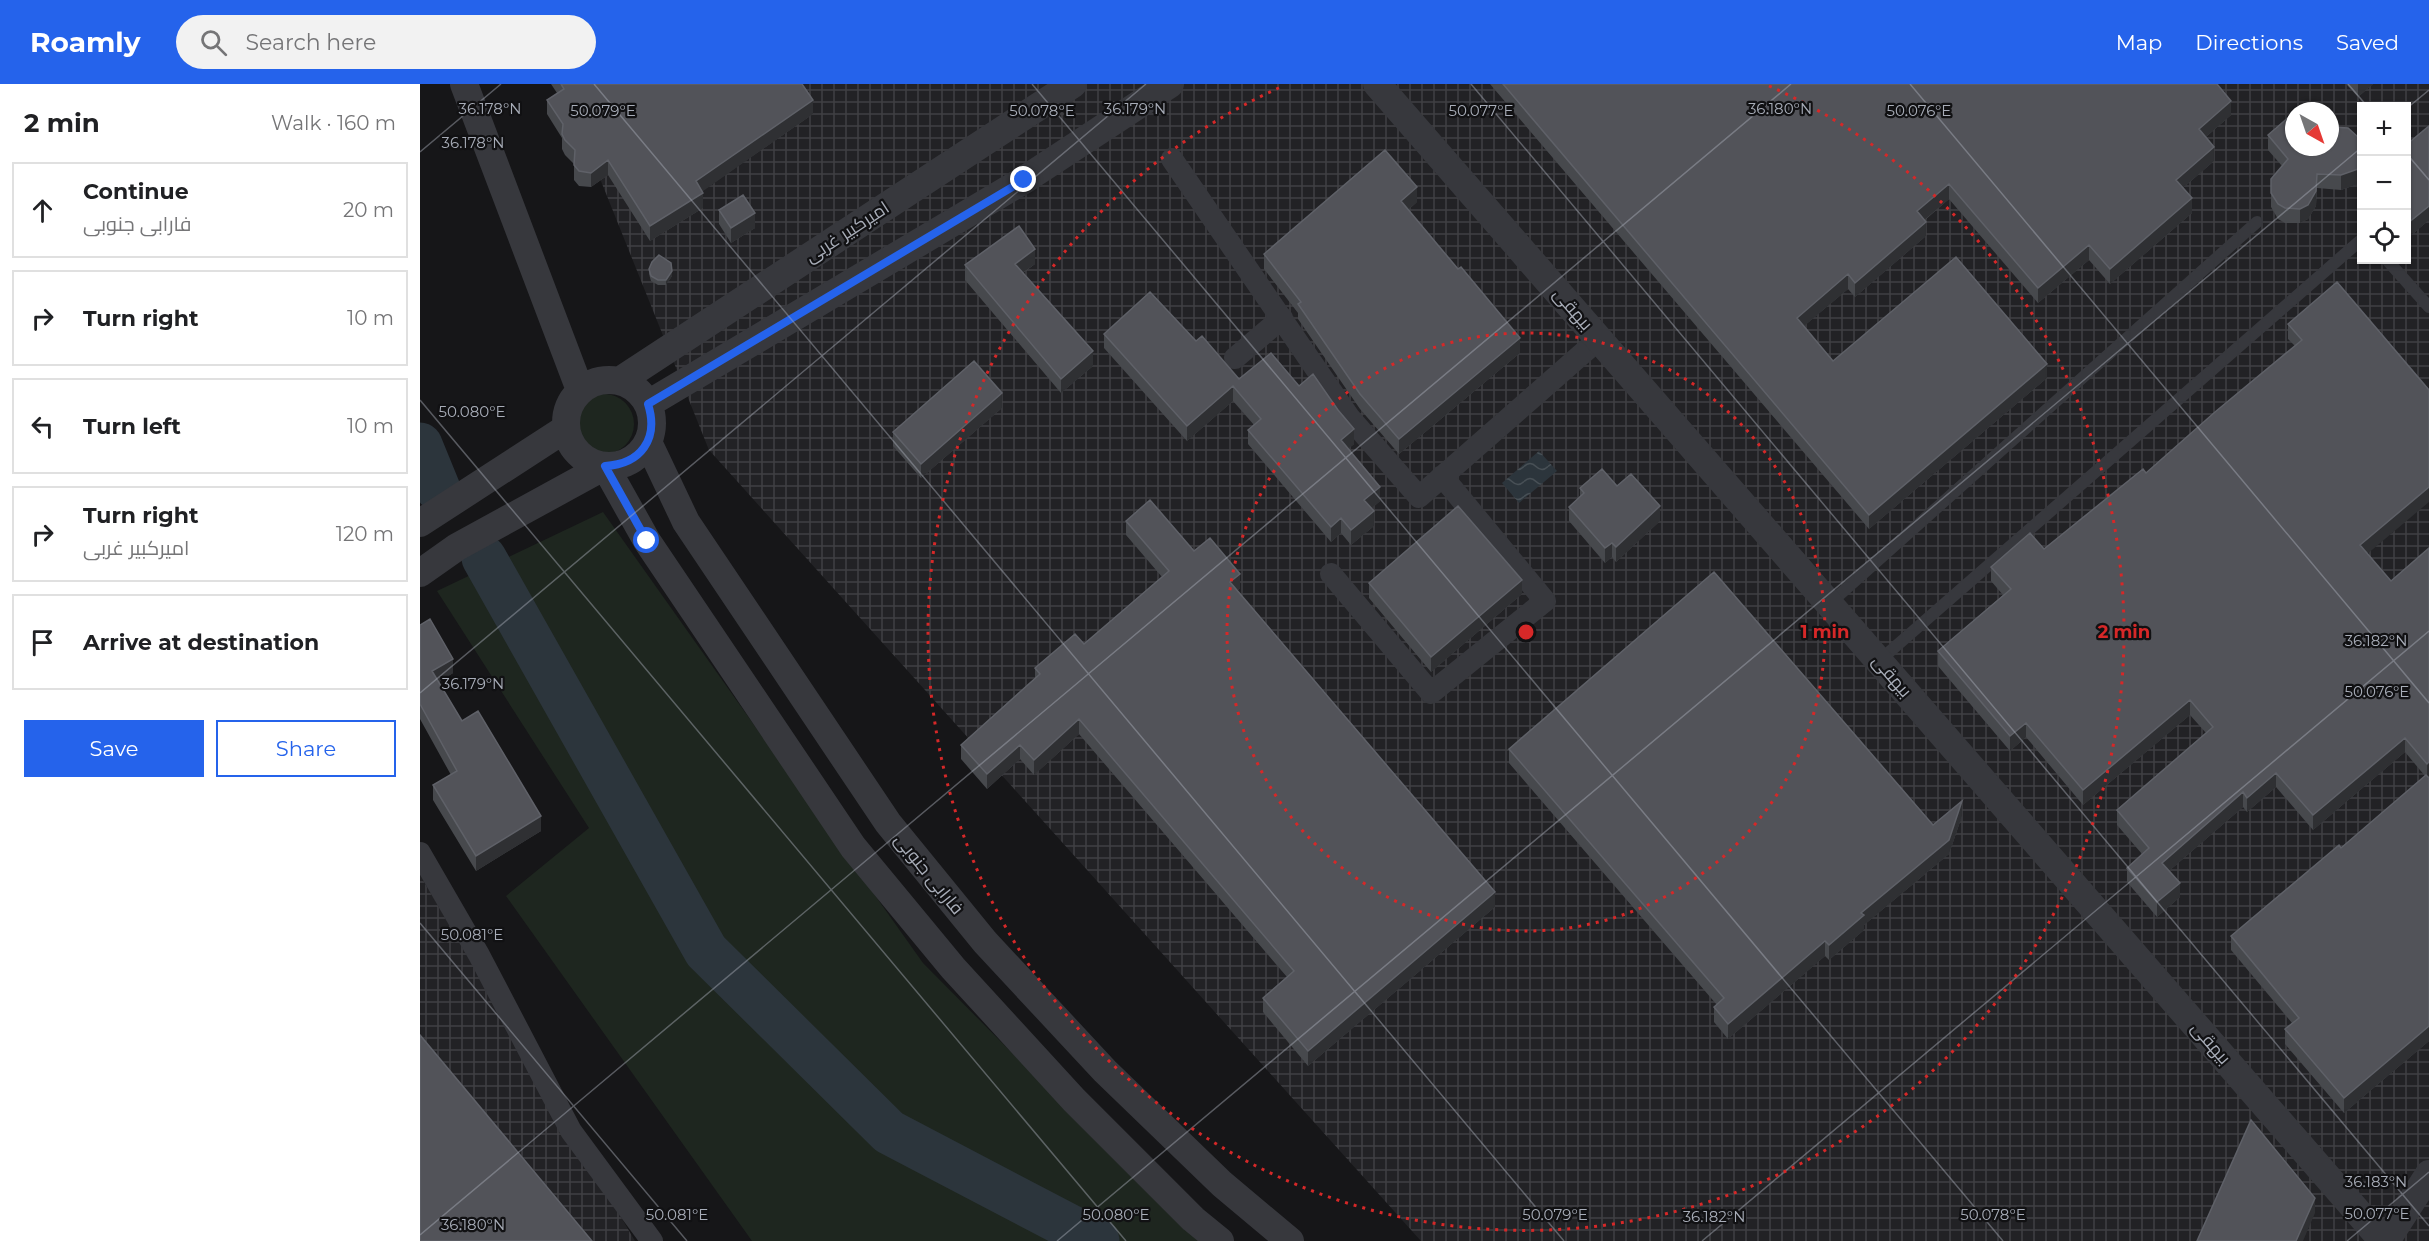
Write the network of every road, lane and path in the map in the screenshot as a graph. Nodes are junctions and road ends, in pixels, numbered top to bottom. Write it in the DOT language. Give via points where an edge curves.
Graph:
graph roads {
  1 [pos="464,84"];
  2 [pos="1073,84"];
  3 [pos="1170,84"];
  4 [pos="1377,84"];
  5 [pos="1172,159"];
  6 [pos="2256,222"];
  7 [pos="2357,243"];
  8 [pos="2391,264"];
  9 [pos="2429,307"];
  10 [pos="1282,318"];
  11 [pos="1599,339"];
  12 [pos="1235,358"];
  13 [pos="621,380"];
  14 [pos="580,390"];
  15 [pos="648,404"];
  16 [pos="566,429"];
  17 [pos="648,442"];
  18 [pos="605,466"];
  19 [pos="1442,476"];
  20 [pos="420,523"];
  21 [pos="420,573"];
  22 [pos="1331,574"];
  23 [pos="1829,603"];
  24 [pos="1879,661"];
  25 [pos="420,853"];
  26 [pos="2429,1174"];
  27 [pos="652,1241"];
  28 [pos="1220,1241"];
  29 [pos="1290,1241"];
  30 [pos="2385,1241"];
  1 -- 14 [label="street"];
  2 -- 13 [label="street, امیرکبیر غربی"];
  3 -- 15 [label="street" via="1024,180"];
  4 -- 11 [label="street, بیهقی"];
  5 -- 10 [label="street"];
  6 -- 23 [label="lane"];
  7 -- 24 [label="lane"];
  8 -- 9 [label="lane"];
  10 -- 12 [label="street"];
  10 -- 19 [label="street" via="1349,417 1419,497"];
  11 -- 19 [label="street"];
  11 -- 23 [label="street, بیهقی"];
  13 -- 14 [label="street" via="599,381"];
  13 -- 15 [label="street" via="642,394"];
  14 -- 16 [label="street" via="571,401"];
  15 -- 17 [label="street" via="652,417"];
  16 -- 18 [label="street" via="579,454"];
  16 -- 20 [label="street"];
  17 -- 18 [label="street" via="630,461"];
  17 -- 29 [label="street, فارابی جنوبی" via="686,522 888,823 985,942 1105,1071 1222,1184"];
  18 -- 21 [label="street" via="457,548"];
  18 -- 28 [label="street" via="647,541 854,846 953,968 1074,1100"];
  19 -- 22 [label="street" via="1545,601 1431,693"];
  23 -- 24 [label="street, بیهقی"];
  24 -- 30 [label="street, بیهقی"];
  25 -- 27 [label="street" via="479,955 571,1131"];
  26 -- 30 [label="street"];
}
